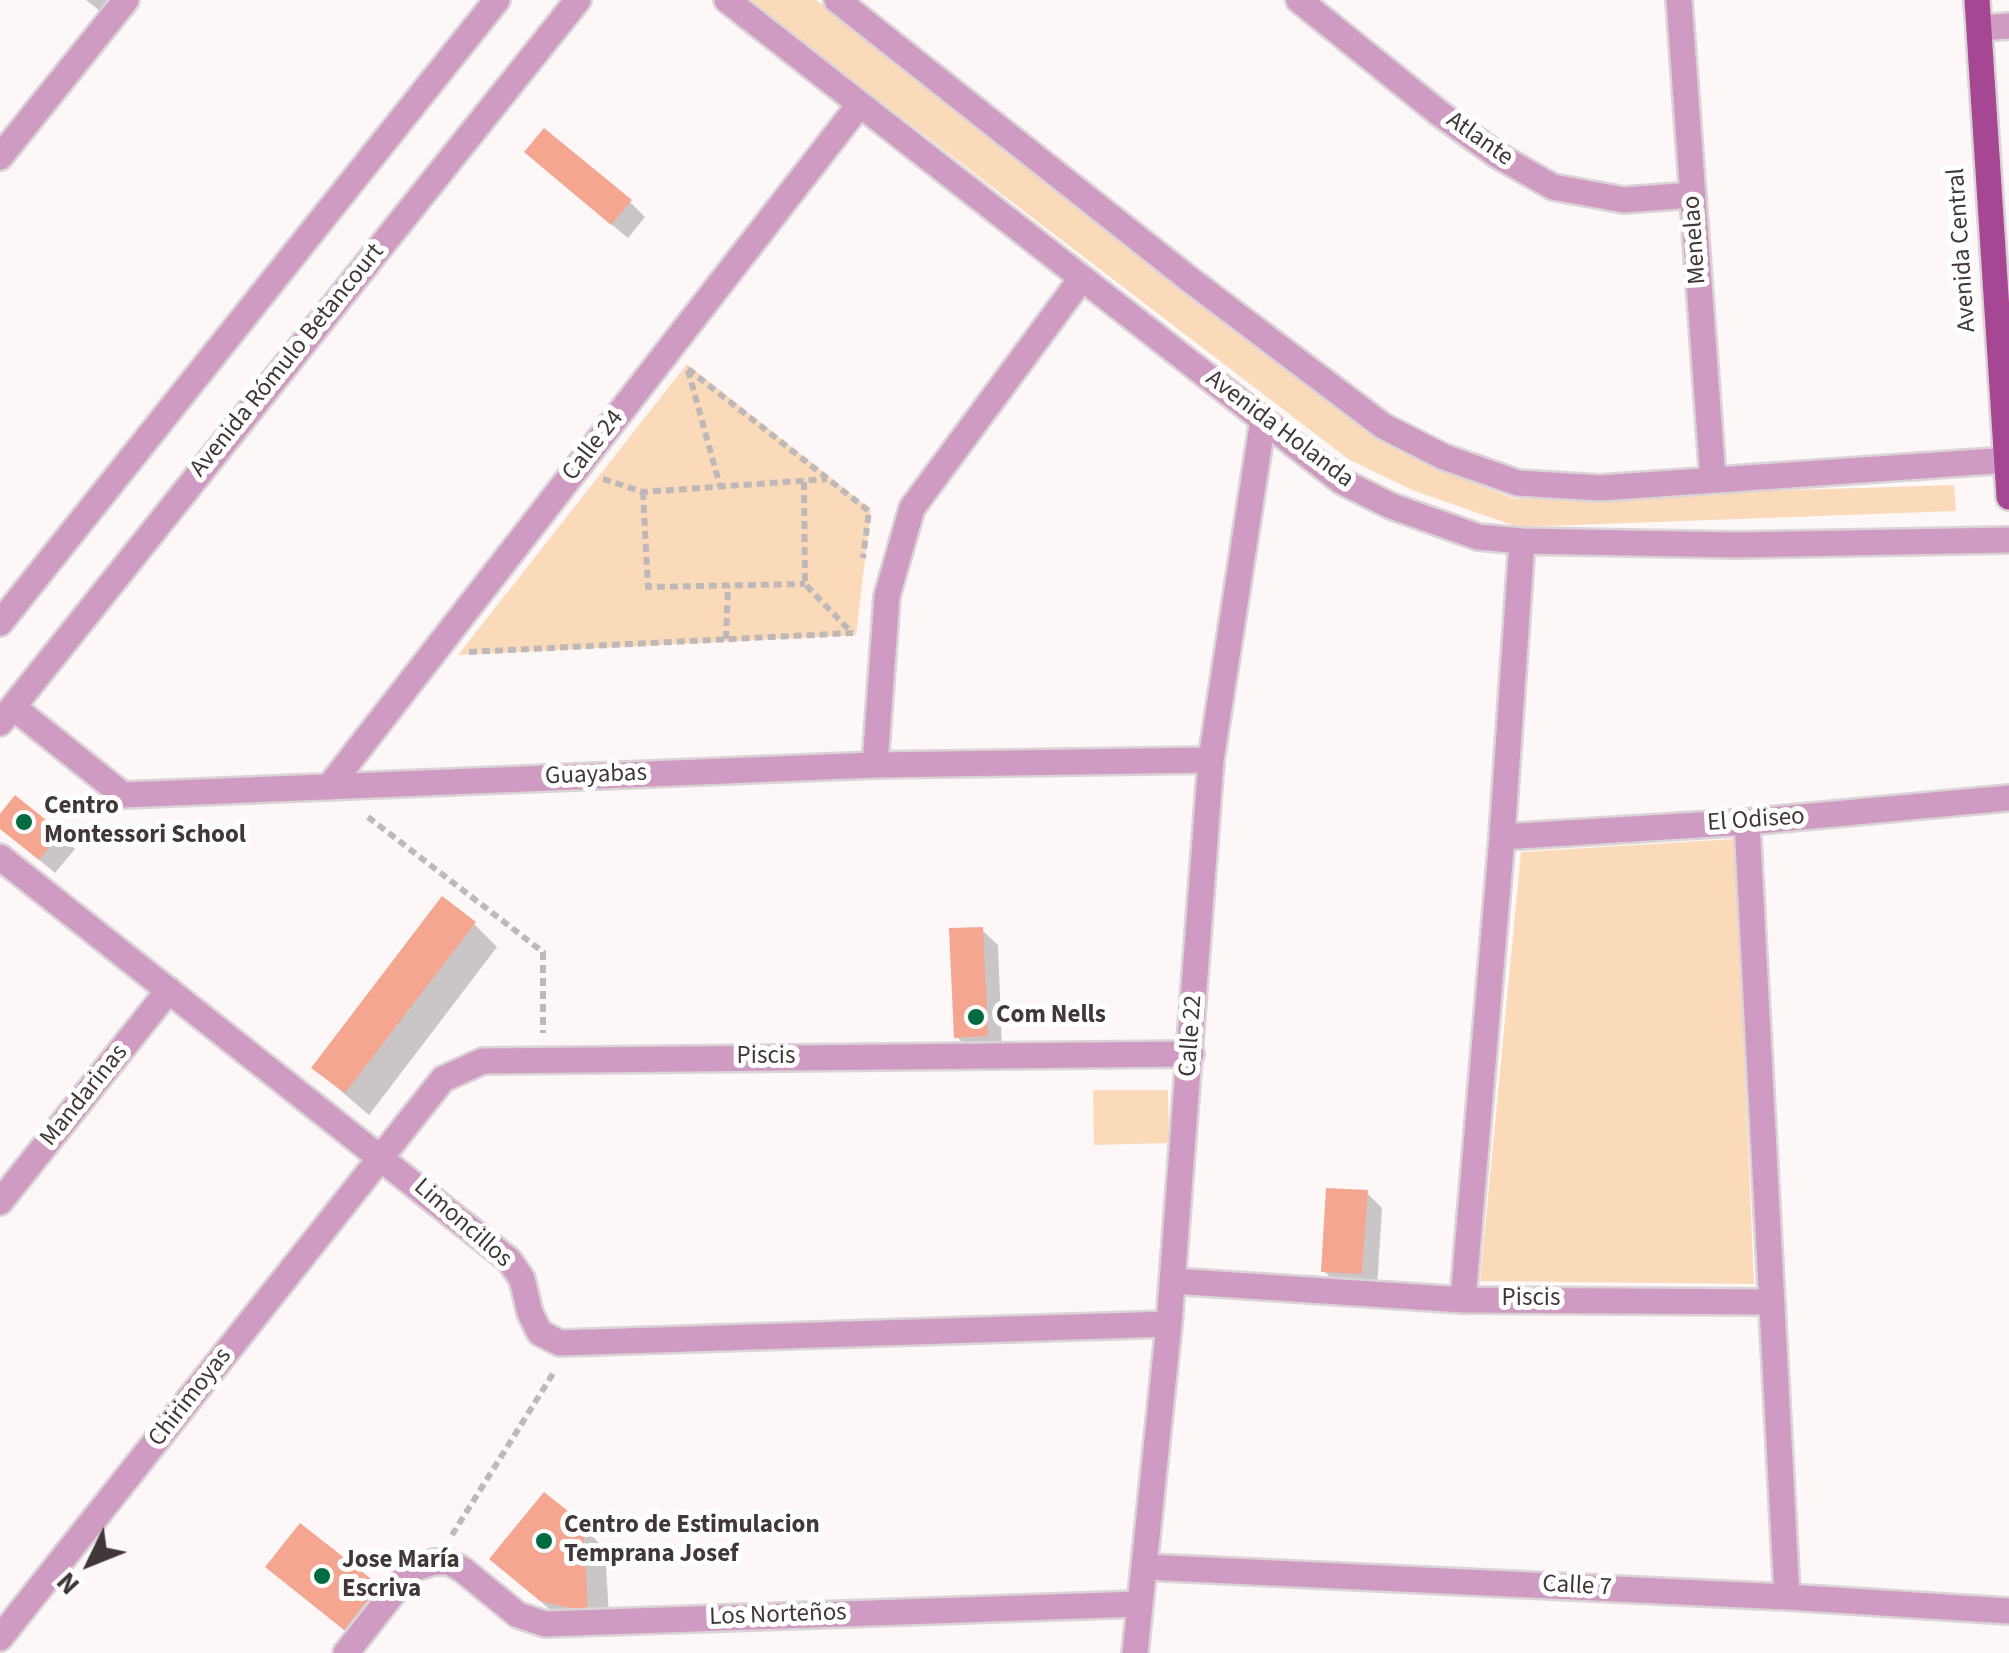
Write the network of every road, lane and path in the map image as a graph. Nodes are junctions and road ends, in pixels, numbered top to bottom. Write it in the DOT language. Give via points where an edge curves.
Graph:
graph roads {
  1 [pos="126,0"];
  2 [pos="497,0"];
  3 [pos="578,0"];
  4 [pos="727,0"];
  5 [pos="838,0"];
  6 [pos="1300,0"];
  7 [pos="1679,0"];
  8 [pos="1977,0"];
  9 [pos="2009,26"];
  10 [pos="1980,28"];
  11 [pos="860,104"];
  12 [pos="0,157"];
  13 [pos="1693,195"];
  14 [pos="1082,278"];
  15 [pos="1263,420"];
  16 [pos="2008,460"];
  17 [pos="602,479"];
  18 [pos="827,480"];
  19 [pos="1713,480"];
  20 [pos="804,482"];
  21 [pos="720,486"];
  22 [pos="643,492"];
  23 [pos="2009,497"];
  24 [pos="1522,540"];
  25 [pos="2009,540"];
  26 [pos="862,570"];
  27 [pos="805,584"];
  28 [pos="728,586"];
  29 [pos="4,609"];
  30 [pos="855,619"];
  31 [pos="853,634"];
  32 [pos="726,639"];
  33 [pos="465,652"];
  34 [pos="6,715"];
  35 [pos="1211,760"];
  36 [pos="874,765"];
  37 [pos="329,787"];
  38 [pos="2009,798"];
  39 [pos="1747,822"];
  40 [pos="1502,837"];
  41 [pos="0,857"];
  42 [pos="169,990"];
  43 [pos="1191,1054"];
  44 [pos="544,1060"];
  45 [pos="382,1157"];
  46 [pos="0,1202"];
  47 [pos="1172,1280"];
  48 [pos="1462,1300"];
  49 [pos="1772,1302"];
  50 [pos="1169,1324"];
  51 [pos="573,1342"];
  52 [pos="435,1562"];
  53 [pos="1144,1566"];
  54 [pos="1787,1597"];
  55 [pos="1140,1604"];
  56 [pos="2009,1611"];
  57 [pos="0,1638"];
  58 [pos="346,1653"];
  59 [pos="1135,1653"];
  1 -- 12 [label="street"];
  2 -- 29 [label="street"];
  3 -- 34 [label="street, Avenida Rómulo Betancourt"];
  4 -- 11 [label="street, Avenida Holanda"];
  5 -- 19 [label="street" via="1383,426 1518,483 1600,488"];
  6 -- 13 [label="street, Atlante" via="1439,113 1553,187 1624,200"];
  7 -- 13 [label="street, Menelao"];
  8 -- 10 [label="main road, Avenida Central"];
  9 -- 10 [label="street"];
  10 -- 16 [label="main road, Avenida Central"];
  11 -- 14 [label="street, Avenida Holanda"];
  11 -- 37 [label="street, Calle 24"];
  13 -- 19 [label="street, Menelao"];
  14 -- 15 [label="street, Avenida Holanda"];
  14 -- 36 [label="street" via="912,508 887,596"];
  15 -- 24 [label="street, Avenida Holanda" via="1341,481 1391,506 1478,537"];
  15 -- 35 [label="street, Calle 22"];
  16 -- 19 [label="street"];
  16 -- 23 [label="main road, Avenida Central"];
  17 -- 22 [label="path"];
  18 -- 20 [label="path"];
  18 -- 21 [label="path" via="688,369"];
  18 -- 26 [label="path" via="869,512"];
  20 -- 21 [label="path"];
  20 -- 27 [label="path"];
  21 -- 22 [label="path"];
  22 -- 28 [label="path" via="648,587"];
  24 -- 25 [label="street, Avenida Holanda"];
  24 -- 40 [label="street"];
  27 -- 28 [label="path"];
  27 -- 31 [label="path"];
  28 -- 32 [label="path"];
  30 -- 31 [label="path"];
  31 -- 32 [label="path"];
  32 -- 33 [label="path"];
  34 -- 37 [label="street, Guayabas" via="122,795"];
  35 -- 36 [label="street, Guayabas"];
  35 -- 43 [label="street, Calle 22"];
  36 -- 37 [label="street, Guayabas"];
  37 -- 44 [label="path" via="543,952"];
  38 -- 39 [label="street, El Odiseo"];
  39 -- 40 [label="street, El Odiseo"];
  39 -- 49 [label="street"];
  40 -- 48 [label="street"];
  41 -- 42 [label="street, Limoncillos"];
  42 -- 45 [label="street, Limoncillos"];
  42 -- 46 [label="street, Mandarinas"];
  43 -- 44 [label="street, Piscis"];
  43 -- 47 [label="street, Calle 22"];
  44 -- 45 [label="street, Piscis" via="482,1061 443,1079"];
  45 -- 51 [label="street, Limoncillos" via="509,1260 540,1333"];
  45 -- 57 [label="street, Chirimoyas"];
  47 -- 48 [label="street, Piscis"];
  47 -- 50 [label="street, Calle 22"];
  48 -- 49 [label="street, Piscis"];
  49 -- 54 [label="street"];
  50 -- 51 [label="street"];
  50 -- 53 [label="street, Calle 22"];
  51 -- 52 [label="path"];
  52 -- 55 [label="street, Los Norteños" via="449,1562 518,1614 545,1624"];
  52 -- 58 [label="street" via="408,1574"];
  53 -- 54 [label="street, Calle 7"];
  53 -- 55 [label="street, Calle 22"];
  54 -- 56 [label="street, Calle 7"];
  55 -- 59 [label="street, Calle 22"];
}
